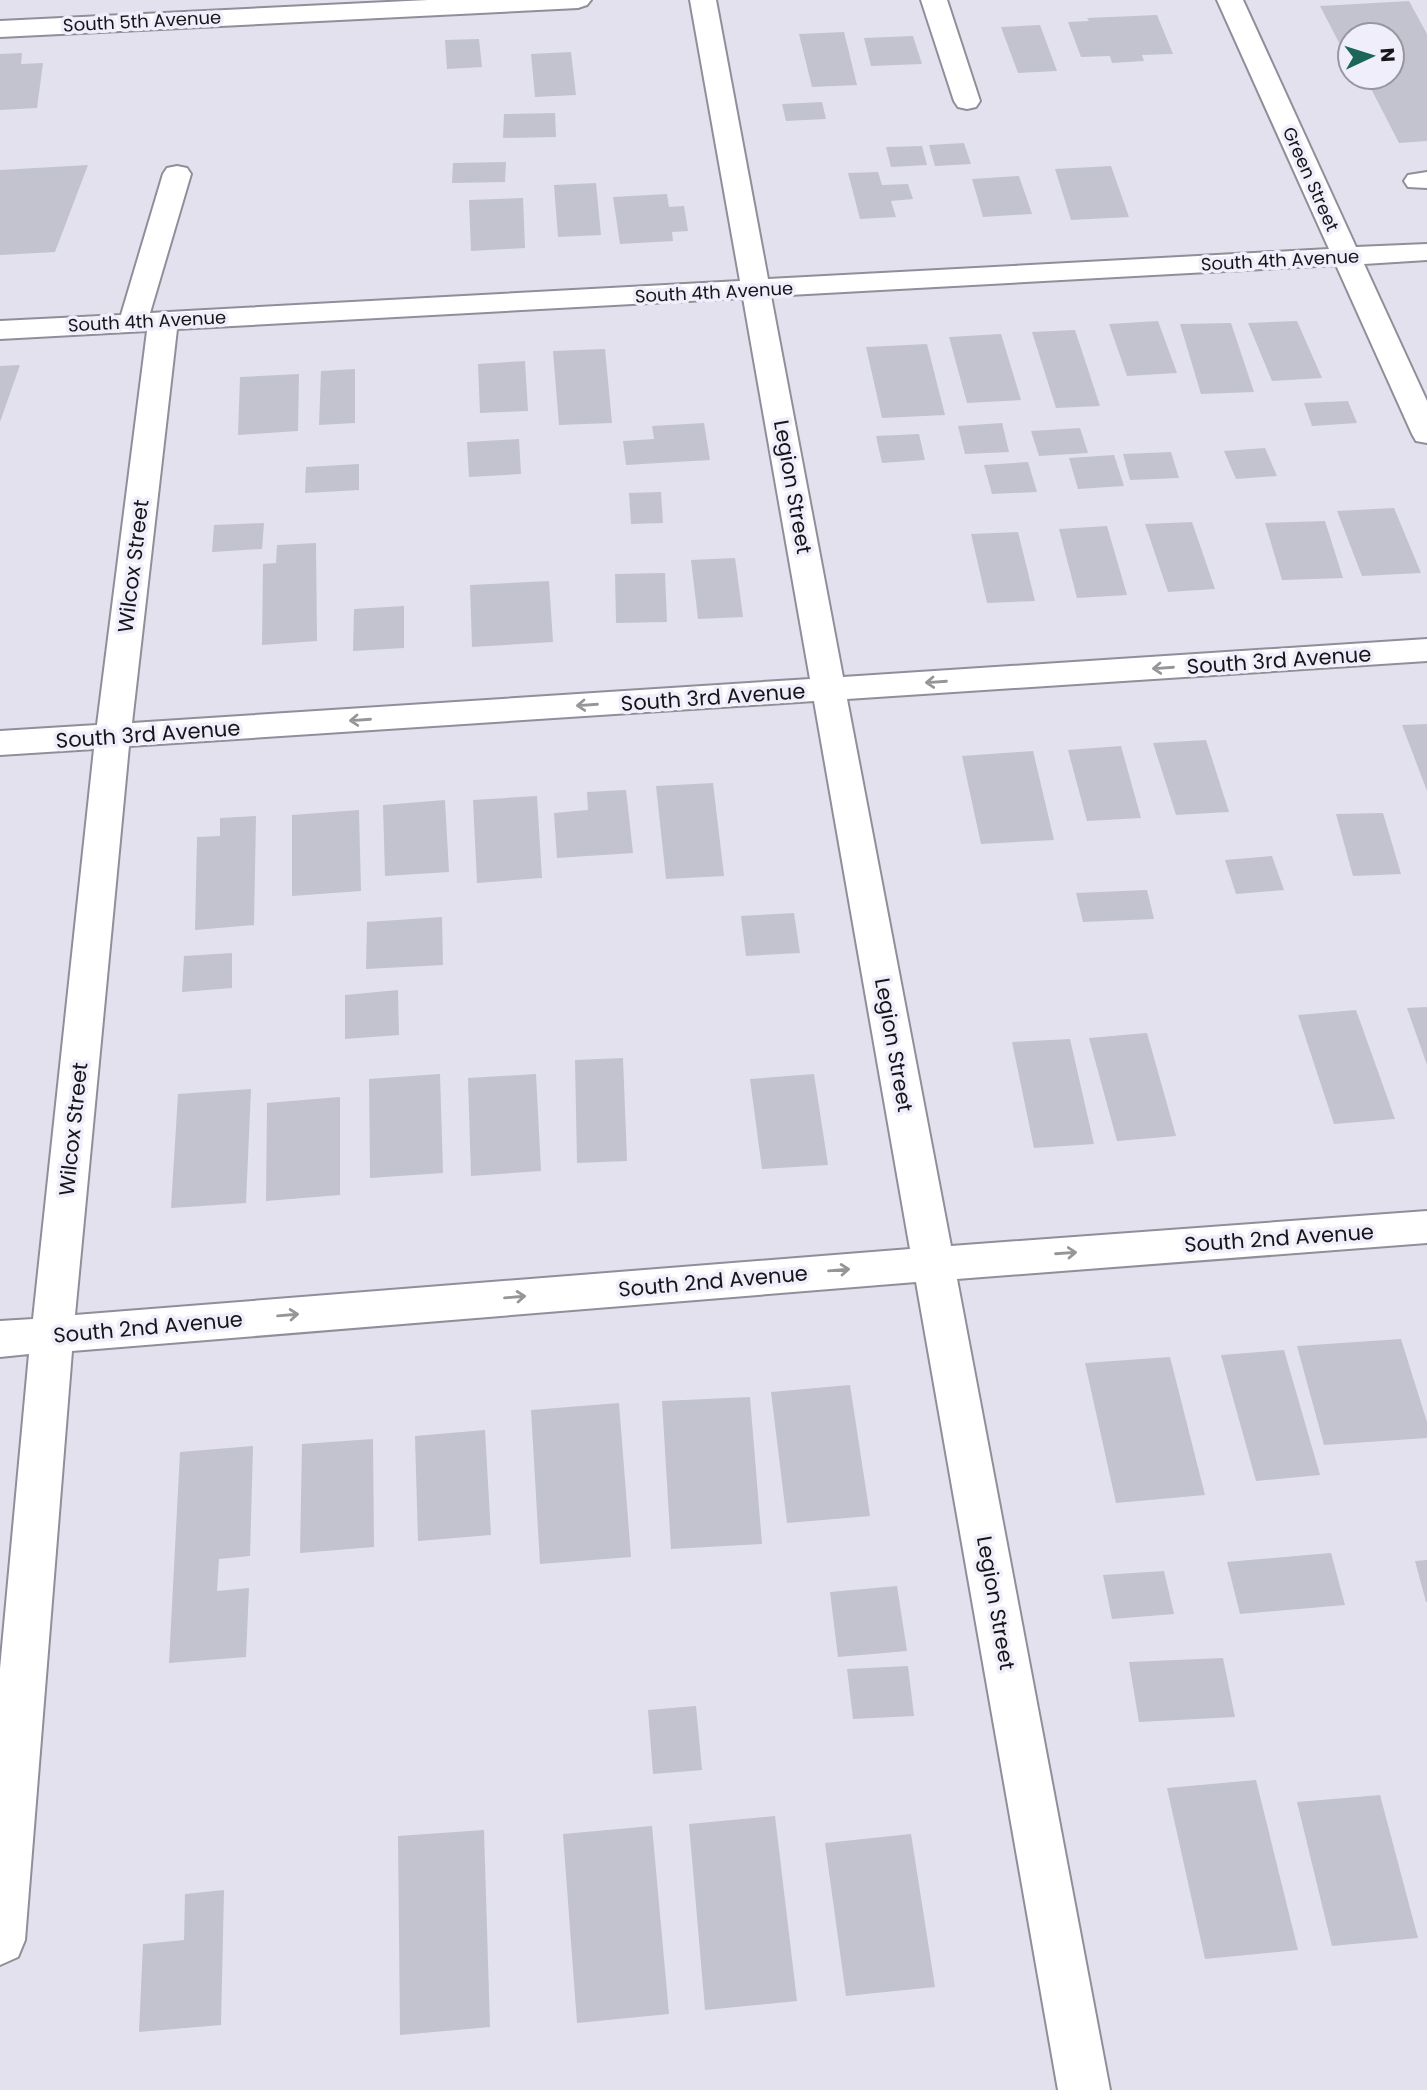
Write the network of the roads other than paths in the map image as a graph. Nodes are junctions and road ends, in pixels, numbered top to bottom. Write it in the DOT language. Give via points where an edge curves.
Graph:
graph roads {
  1 [pos="578,0"];
  2 [pos="703,0"];
  3 [pos="934,0"];
  4 [pos="1230,0"];
  5 [pos="149,11"];
  6 [pos="0,29"];
  7 [pos="967,101"];
  8 [pos="177,174"];
  9 [pos="1427,252"];
  10 [pos="1346,256"];
  11 [pos="757,289"];
  12 [pos="148,321"];
  13 [pos="0,330"];
  14 [pos="1427,434"];
  15 [pos="1427,650"];
  16 [pos="830,689"];
  17 [pos="113,736"];
  18 [pos="0,743"];
  19 [pos="1427,1227"];
  20 [pos="934,1263"];
  21 [pos="52,1335"];
  22 [pos="0,1339"];
  23 [pos="0,1940"];
  24 [pos="1084,2090"];
  1 -- 5 [label="street, South 5th Avenue"];
  2 -- 11 [label="street, Legion Street"];
  3 -- 7 [label="street"];
  4 -- 10 [label="street, Green Street"];
  5 -- 6 [label="street, South 5th Avenue"];
  8 -- 12 [label="street, Wilcox Street"];
  9 -- 10 [label="street, South 4th Avenue"];
  10 -- 11 [label="street, South 4th Avenue"];
  10 -- 14 [label="street, Green Street"];
  11 -- 12 [label="street, South 4th Avenue"];
  11 -- 16 [label="street, Legion Street"];
  12 -- 13 [label="street, South 4th Avenue"];
  12 -- 17 [label="street, Wilcox Street"];
  15 -- 16 [label="street, South 3rd Avenue, one-way"];
  16 -- 17 [label="street, South 3rd Avenue, one-way"];
  16 -- 20 [label="street, Legion Street"];
  17 -- 18 [label="street, South 3rd Avenue"];
  17 -- 21 [label="street, Wilcox Street"];
  20 -- 19 [label="street, South 2nd Avenue, one-way"];
  21 -- 20 [label="street, South 2nd Avenue, one-way"];
  20 -- 24 [label="street, Legion Street"];
  21 -- 22 [label="street, South 2nd Avenue"];
  21 -- 23 [label="street, Wilcox Street"];
}
